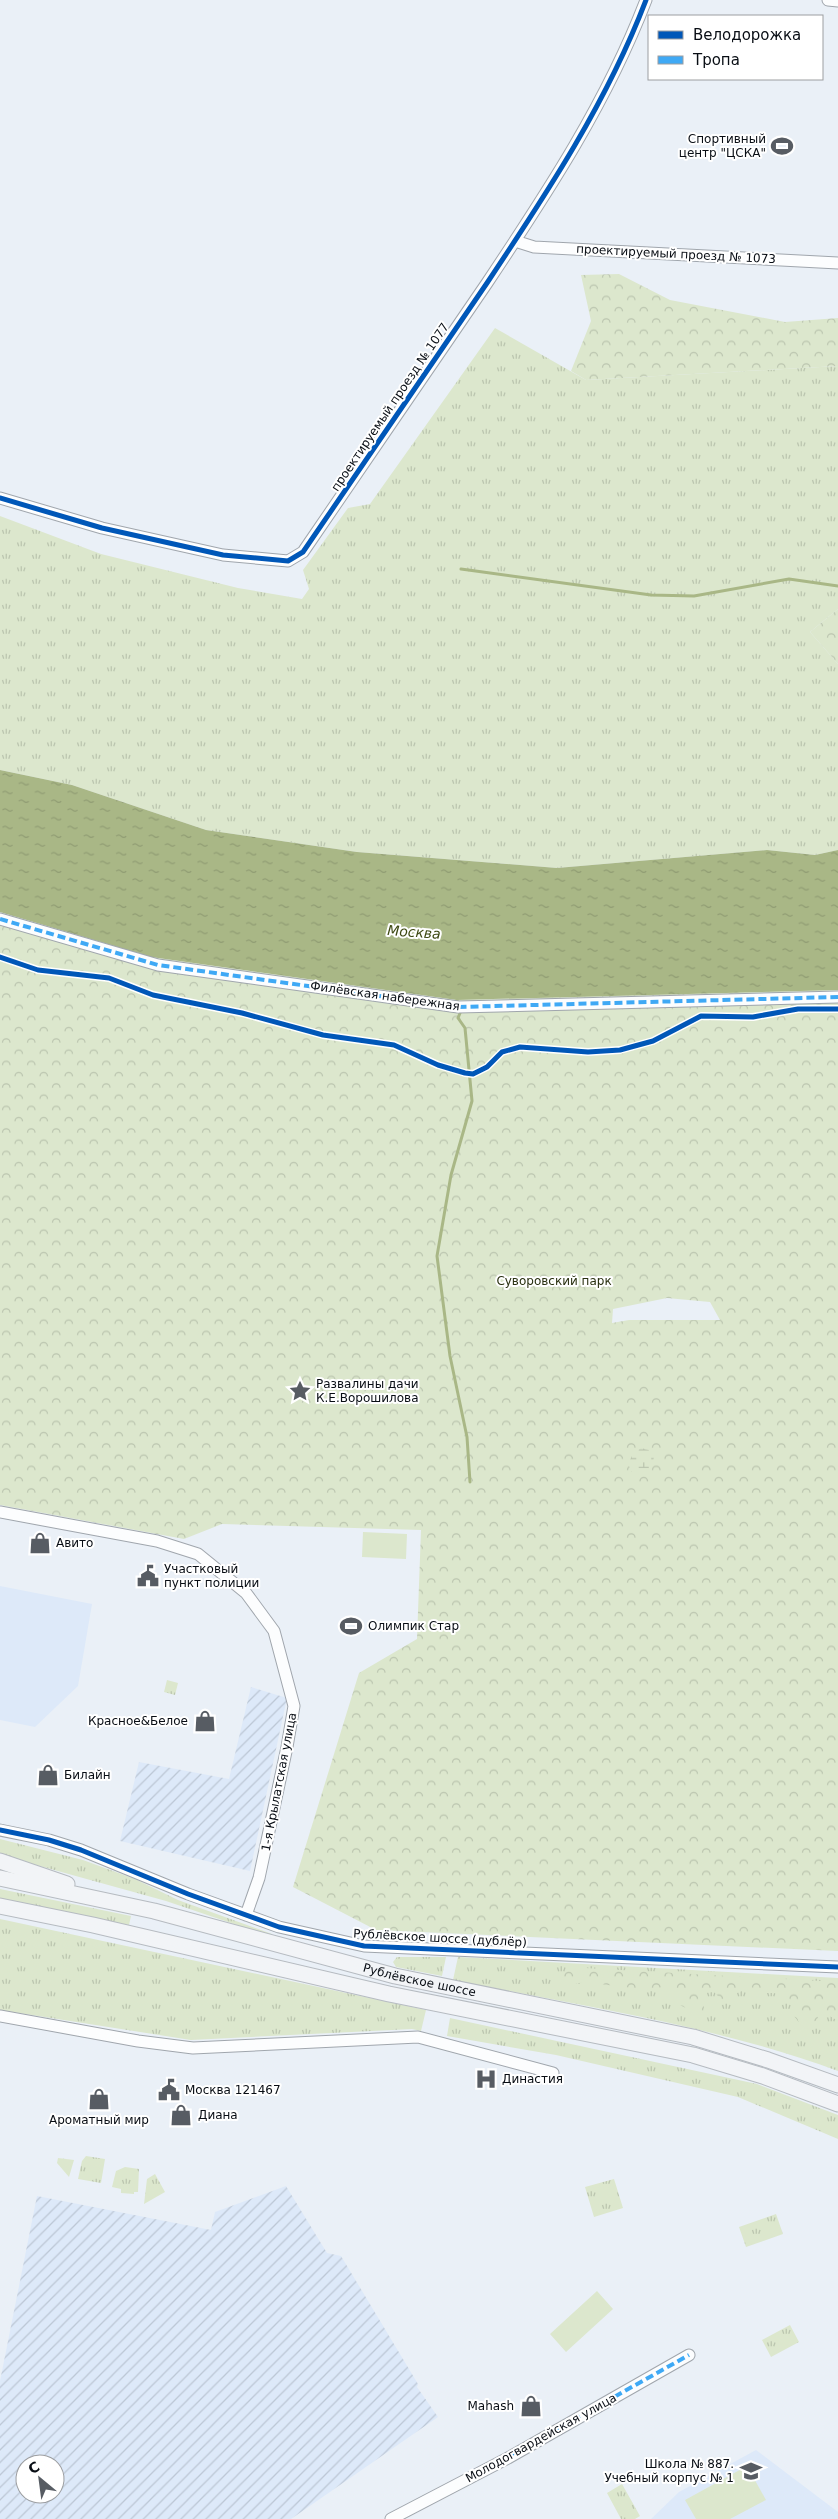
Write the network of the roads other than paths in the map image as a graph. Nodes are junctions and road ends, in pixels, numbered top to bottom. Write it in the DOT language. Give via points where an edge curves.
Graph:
graph roads {
  1 [pos="646,0"];
  2 [pos="828,0"];
  3 [pos="838,1"];
  4 [pos="515,241"];
  5 [pos="838,262"];
  6 [pos="0,498"];
  7 [pos="0,920"];
  8 [pos="838,998"];
  9 [pos="0,1512"];
  10 [pos="0,1830"];
  11 [pos="0,1861"];
  12 [pos="0,1878"];
  13 [pos="111,1900"];
  14 [pos="0,1906"];
  15 [pos="246,1915"];
  16 [pos="838,1967"];
  17 [pos="0,2016"];
  18 [pos="554,2073"];
  19 [pos="838,2085"];
  20 [pos="838,2104"];
  21 [pos="689,2355"];
  22 [pos="391,2519"];
  1 -- 4 [label="street, проектируемый проезд № 1077" via="630,40 579,140"];
  2 -- 3 [label="street"];
  4 -- 5 [label="street, проектируемый проезд № 1073" via="534,247"];
  4 -- 6 [label="street, проектируемый проезд № 1077" via="303,552 288,561 214,553 102,528"];
  7 -- 8 [label="street, Филёвская набережная" via="158,965 458,1007"];
  9 -- 15 [label="street, 1-я Крылатская улица" via="158,1541 198,1554 246,1593 274,1631 294,1706 259,1878"];
  10 -- 15 [label="street, Рублёвское шоссе (дублёр)" via="81,1850"];
  11 -- 13 [label="main road"];
  12 -- 13 [label="main road, Рублёвское шоссе"];
  13 -- 19 [label="main road, Рублёвское шоссе" via="395,1976 693,2037"];
  14 -- 20 [label="main road, Рублёвское шоссе" via="93,1924 389,1994 692,2055 763,2076"];
  15 -- 16 [label="street, Рублёвское шоссе (дублёр)" via="310,1936 364,1946"];
  17 -- 18 [label="street" via="193,2048 418,2037"];
  21 -- 22 [label="street, Молодогвардейская улица" via="508,2458"];
}
